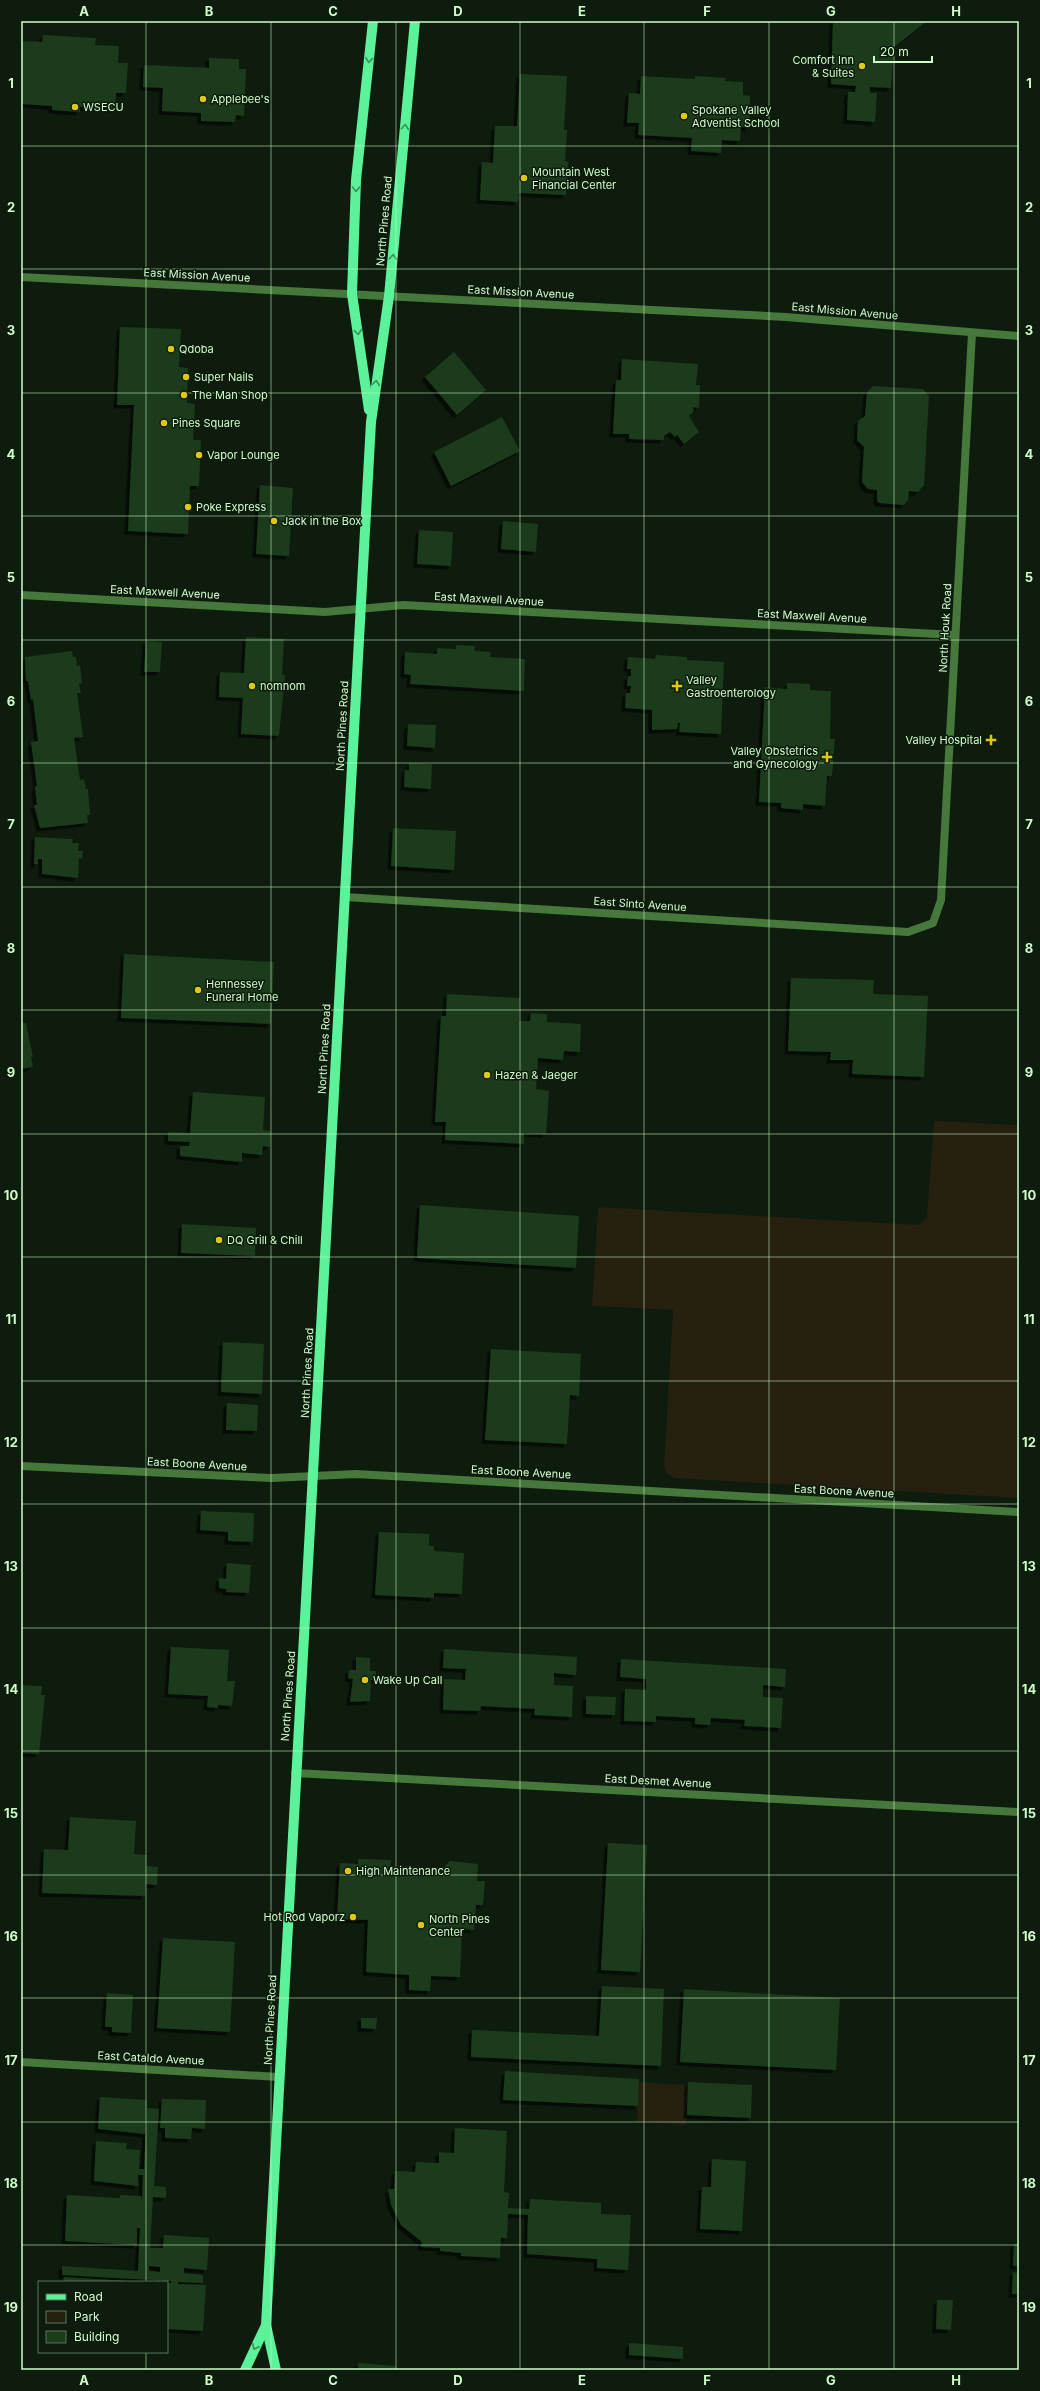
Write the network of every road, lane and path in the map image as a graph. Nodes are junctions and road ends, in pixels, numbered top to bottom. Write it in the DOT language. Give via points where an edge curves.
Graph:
graph roads {
  1 [pos="373,21"];
  2 [pos="415,21"];
  3 [pos="21,277"];
  4 [pos="352,294"];
  5 [pos="389,296"];
  6 [pos="972,333"];
  7 [pos="1019,336"];
  8 [pos="370,422"];
  9 [pos="21,595"];
  10 [pos="361,608"];
  11 [pos="955,635"];
  12 [pos="345,897"];
  13 [pos="933,923"];
  14 [pos="21,1466"];
  15 [pos="314,1475"];
  16 [pos="1019,1512"];
  17 [pos="295,1773"];
  18 [pos="1019,1812"];
  19 [pos="21,2062"];
  20 [pos="279,2077"];
  21 [pos="266,2325"];
  22 [pos="245,2370"];
  23 [pos="276,2370"];
  1 -- 4 [label="main road, North Pines Road, one-way" via="356,180"];
  5 -- 2 [label="main road, North Pines Road, one-way"];
  3 -- 4 [label="street, East Mission Avenue"];
  4 -- 5 [label="street, East Mission Avenue"];
  4 -- 8 [label="main road, North Pines Road, one-way"];
  5 -- 6 [label="street, East Mission Avenue" via="786,317"];
  8 -- 5 [label="main road, North Pines Road, one-way"];
  6 -- 7 [label="street, East Mission Avenue"];
  6 -- 11 [label="street, North Houk Road"];
  8 -- 10 [label="main road, North Pines Road"];
  9 -- 10 [label="street, East Maxwell Avenue" via="325,612"];
  10 -- 11 [label="street, East Maxwell Avenue" via="403,605"];
  10 -- 12 [label="main road, North Pines Road"];
  11 -- 13 [label="street, North Houk Road" via="941,900"];
  12 -- 13 [label="street, East Sinto Avenue" via="908,932"];
  12 -- 15 [label="main road, North Pines Road"];
  14 -- 15 [label="street, East Boone Avenue" via="272,1478"];
  15 -- 16 [label="street, East Boone Avenue" via="363,1474"];
  15 -- 17 [label="main road, North Pines Road"];
  17 -- 18 [label="street, East Desmet Avenue"];
  17 -- 20 [label="main road, North Pines Road"];
  19 -- 20 [label="street, East Cataldo Avenue"];
  20 -- 21 [label="main road, North Pines Road"];
  21 -- 22 [label="main road, North Pines Road, one-way"];
  21 -- 23 [label="main road, North Pines Road"];
}
